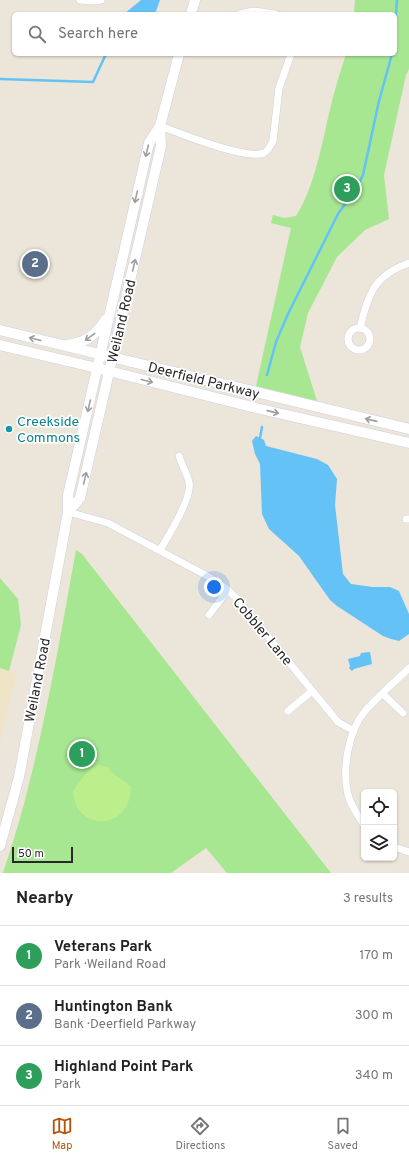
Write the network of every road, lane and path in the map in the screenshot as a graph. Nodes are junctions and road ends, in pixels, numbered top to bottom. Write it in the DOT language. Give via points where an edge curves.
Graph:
graph roads {
  1 [pos="80,0"];
  2 [pos="101,0"];
  3 [pos="195,0"];
  4 [pos="192,12"];
  5 [pos="249,12"];
  6 [pos="260,12"];
  7 [pos="178,56"];
  8 [pos="290,56"];
  9 [pos="160,126"];
  10 [pos="409,263"];
  11 [pos="109,314"];
  12 [pos="360,328"];
  13 [pos="0,330"];
  14 [pos="0,345"];
  15 [pos="61,345"];
  16 [pos="100,355"];
  17 [pos="113,358"];
  18 [pos="97,368"];
  19 [pos="109,371"];
  20 [pos="409,429"];
  21 [pos="409,443"];
  22 [pos="179,456"];
  23 [pos="68,512"];
  24 [pos="160,550"];
  25 [pos="228,590"];
  26 [pos="209,615"];
  27 [pos="409,668"];
  28 [pos="312,690"];
  29 [pos="383,694"];
  30 [pos="288,711"];
  31 [pos="403,713"];
  32 [pos="354,731"];
  33 [pos="361,820"];
  34 [pos="0,846"];
  35 [pos="397,848"];
  36 [pos="409,852"];
  1 -- 2 [label="street"];
  3 -- 4 [label="main road"];
  5 -- 6 [label="street"];
  7 -- 9 [label="main road, Weiland Road"];
  8 -- 9 [label="street" via="279,88 273,141 264,153 250,154 213,146"];
  9 -- 11 [label="main road, Weiland Road, one-way" via="149,143"];
  17 -- 9 [label="main road, Weiland Road, one-way" via="162,146"];
  10 -- 12 [label="street" via="388,272 374,287 366,302"];
  11 -- 15 [label="main road, one-way" via="89,339"];
  11 -- 16 [label="main road, Weiland Road"];
  15 -- 13 [label="main road, Deerfield Parkway, one-way"];
  14 -- 18 [label="main road, Deerfield Parkway"];
  15 -- 16 [label="main road, Deerfield Parkway"];
  16 -- 17 [label="main road, Deerfield Parkway"];
  16 -- 18 [label="main road, Weiland Road"];
  17 -- 19 [label="main road, Weiland Road"];
  20 -- 17 [label="main road, Deerfield Parkway, one-way"];
  18 -- 19 [label="main road, Deerfield Parkway"];
  18 -- 23 [label="main road, Weiland Road, one-way" via="68,495"];
  19 -- 21 [label="main road, Deerfield Parkway, one-way"];
  23 -- 19 [label="main road, Weiland Road, one-way" via="80,498"];
  22 -- 24 [label="street" via="190,484 189,492"];
  23 -- 24 [label="street, Cobbler Lane" via="108,523"];
  23 -- 34 [label="main road, Weiland Road" via="19,777"];
  24 -- 25 [label="street, Cobbler Lane"];
  25 -- 26 [label="street"];
  25 -- 28 [label="street, Cobbler Lane"];
  27 -- 29 [label="street"];
  28 -- 30 [label="street"];
  28 -- 32 [label="street, Cobbler Lane" via="338,722"];
  29 -- 31 [label="street"];
  29 -- 32 [label="street" via="365,712"];
  32 -- 33 [label="street" via="348,750 347,785 348,797"];
  35 -- 36 [label="street"];
}
